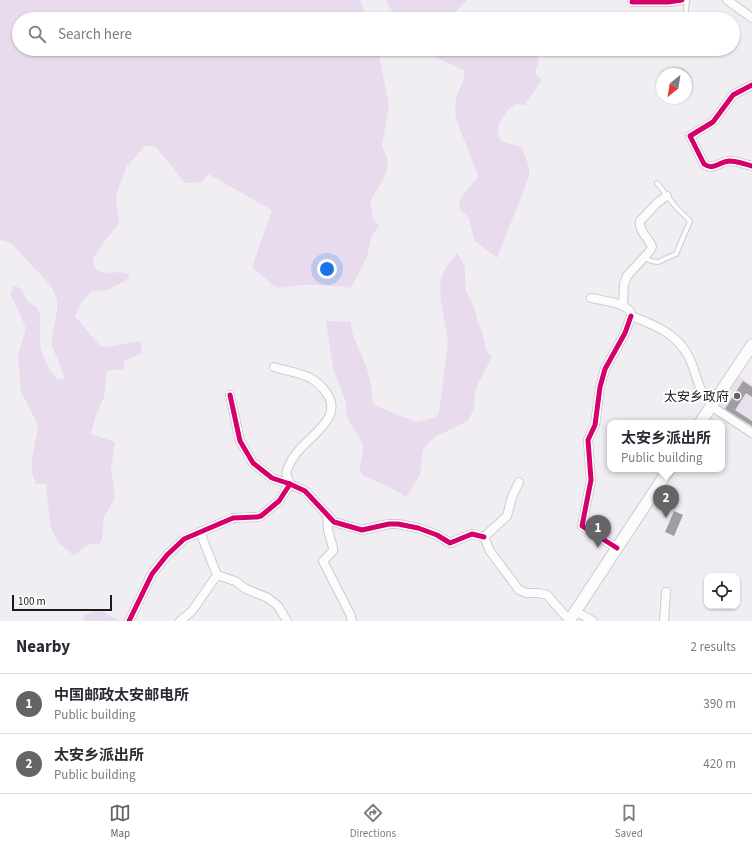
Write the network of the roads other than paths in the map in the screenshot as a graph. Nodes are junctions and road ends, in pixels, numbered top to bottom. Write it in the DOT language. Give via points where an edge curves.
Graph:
graph roads {
  1 [pos="682,0"];
  2 [pos="687,0"];
  3 [pos="726,0"];
  4 [pos="632,2"];
  5 [pos="686,12"];
  6 [pos="752,18"];
  7 [pos="752,85"];
  8 [pos="752,166"];
  9 [pos="657,183"];
  10 [pos="667,196"];
  11 [pos="644,258"];
  12 [pos="591,298"];
  13 [pos="623,306"];
  14 [pos="631,316"];
  15 [pos="752,345"];
  16 [pos="274,367"];
  17 [pos="230,395"];
  18 [pos="712,405"];
  19 [pos="702,420"];
  20 [pos="752,433"];
  21 [pos="667,472"];
  22 [pos="519,482"];
  23 [pos="290,484"];
  24 [pos="327,515"];
  25 [pos="200,532"];
  26 [pos="484,537"];
  27 [pos="616,548"];
  28 [pos="217,575"];
  29 [pos="666,592"];
  30 [pos="571,618"];
  31 [pos="130,621"];
  32 [pos="180,621"];
  33 [pos="288,621"];
  34 [pos="352,621"];
  35 [pos="593,621"];
  36 [pos="664,621"];
  1 -- 4 [label="street"];
  2 -- 5 [label="lane"];
  3 -- 6 [label="street"];
  7 -- 8 [label="street" via="733,95 713,122 690,136 708,167 731,161"];
  9 -- 10 [label="lane"];
  10 -- 11 [label="street" via="640,221 640,229 652,247"];
  10 -- 11 [label="lane" via="690,221 676,254 658,262"];
  11 -- 13 [label="street" via="624,281"];
  12 -- 13 [label="street"];
  13 -- 14 [label="street" via="630,311"];
  14 -- 18 [label="street" via="660,328 678,343 689,358 701,392"];
  14 -- 27 [label="street" via="625,333 605,369 600,387 595,425 588,440 591,480 582,526"];
  15 -- 18 [label="main road"];
  16 -- 23 [label="street" via="312,379 328,394 332,403 331,413 325,423 291,461 286,472"];
  17 -- 23 [label="street" via="240,441 253,463 272,478"];
  18 -- 19 [label="main road"];
  18 -- 20 [label="street"];
  21 -- 27 [label="main road"];
  22 -- 26 [label="street" via="507,516"];
  23 -- 24 [label="street" via="305,491"];
  23 -- 25 [label="street" via="279,501 262,516 233,518"];
  24 -- 26 [label="street" via="334,522 362,530 389,524 418,528 437,535 450,544 472,534"];
  24 -- 34 [label="street" via="333,550 323,561"];
  25 -- 28 [label="street"];
  25 -- 31 [label="street" via="184,539 158,566"];
  26 -- 30 [label="street" via="490,551 519,590 547,595"];
  27 -- 30 [label="main road"];
  28 -- 32 [label="street" via="192,611"];
  28 -- 33 [label="street" via="268,598 276,604"];
  29 -- 36 [label="street"];
  30 -- 35 [label="street"];
}
